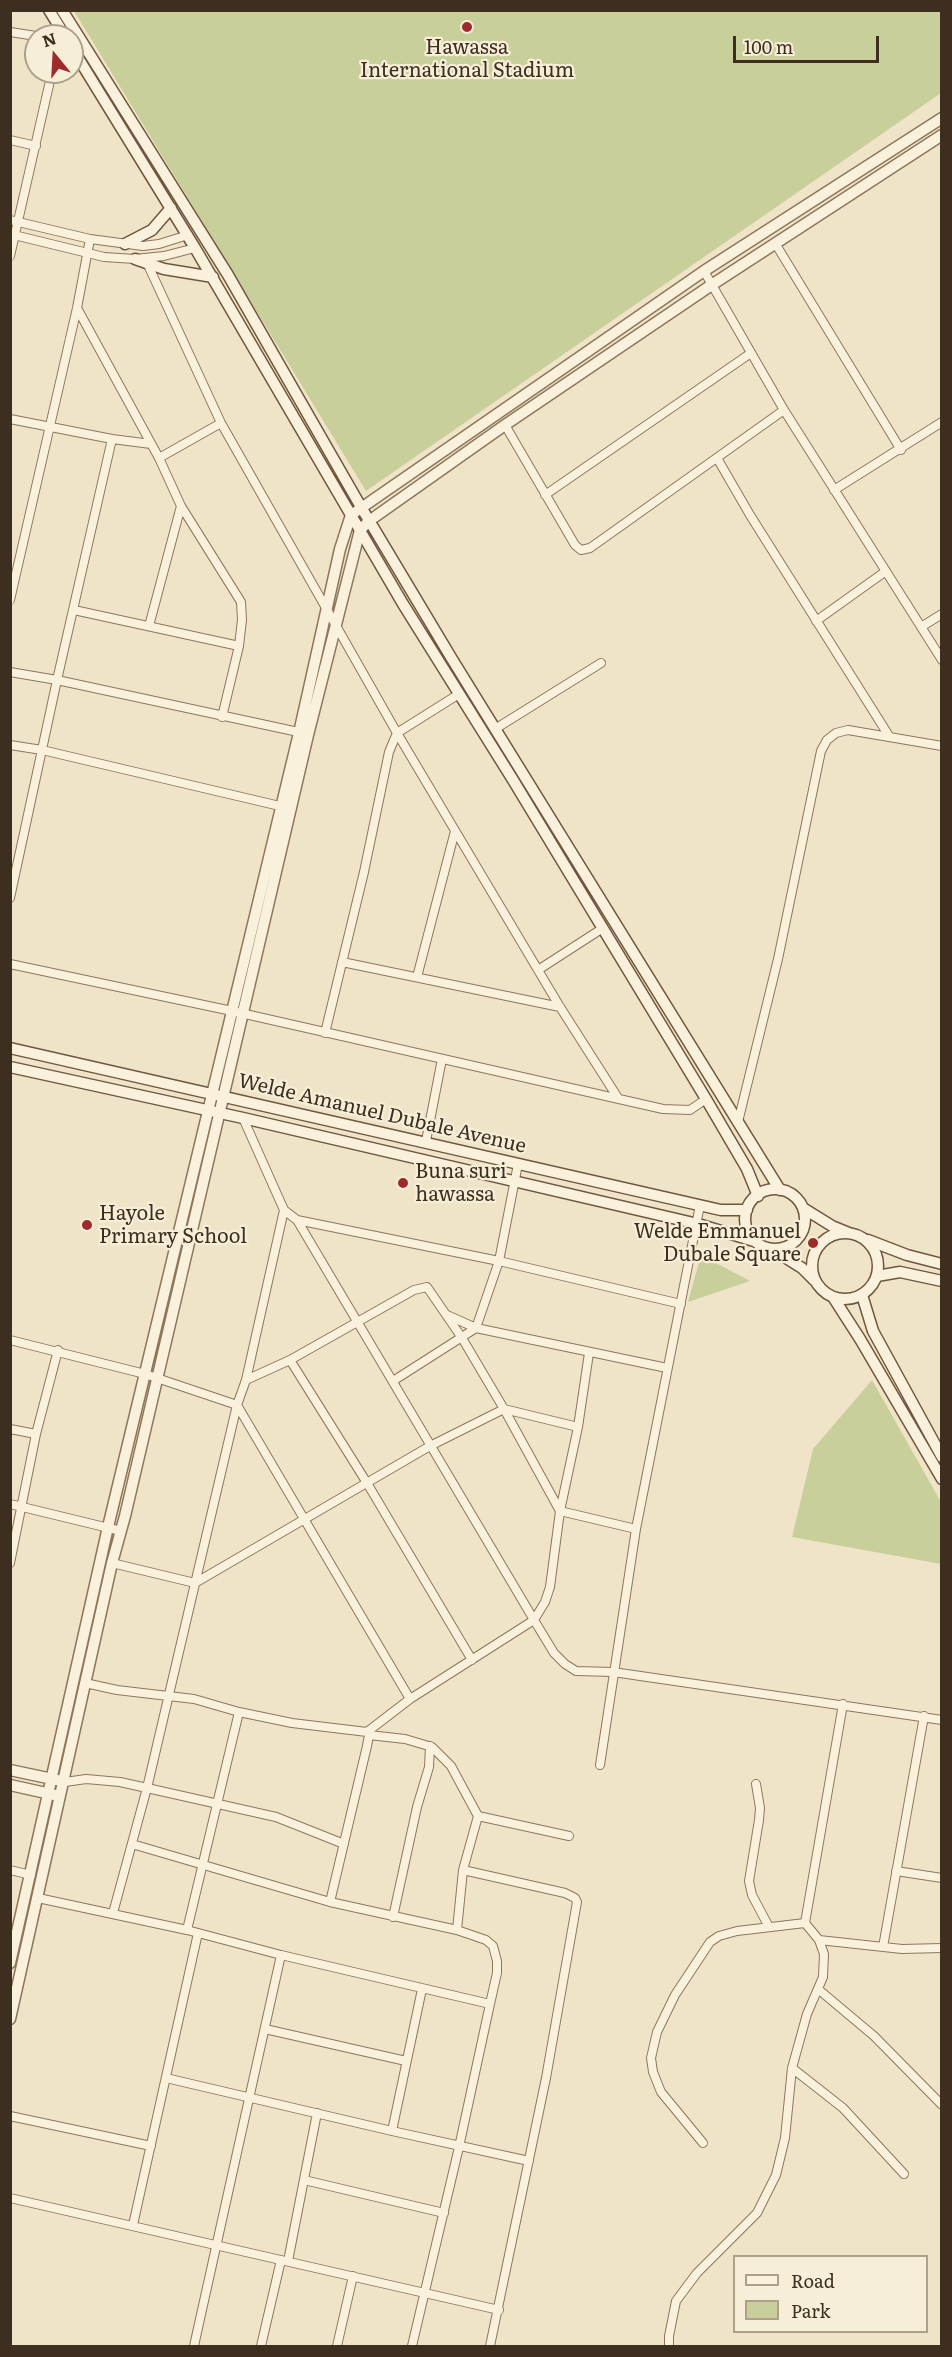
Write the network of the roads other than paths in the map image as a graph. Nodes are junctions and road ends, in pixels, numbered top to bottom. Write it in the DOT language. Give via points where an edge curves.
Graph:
graph roads {
  1 [pos="49,10"];
  2 [pos="62,10"];
  3 [pos="56,24"];
  4 [pos="84,67"];
  5 [pos="49,84"];
  6 [pos="942,118"];
  7 [pos="942,135"];
  8 [pos="10,140"];
  9 [pos="36,146"];
  10 [pos="171,208"];
  11 [pos="14,221"];
  12 [pos="13,235"];
  13 [pos="188,236"];
  14 [pos="90,239"];
  15 [pos="124,243"];
  16 [pos="775,243"];
  17 [pos="195,248"];
  18 [pos="87,253"];
  19 [pos="10,256"];
  20 [pos="135,259"];
  21 [pos="148,265"];
  22 [pos="704,271"];
  23 [pos="213,278"];
  24 [pos="713,284"];
  25 [pos="77,308"];
  26 [pos="751,353"];
  27 [pos="784,410"];
  28 [pos="10,418"];
  29 [pos="221,423"];
  30 [pos="942,423"];
  31 [pos="505,425"];
  32 [pos="49,427"];
  33 [pos="112,439"];
  34 [pos="151,444"];
  35 [pos="901,450"];
  36 [pos="159,458"];
  37 [pos="717,458"];
  38 [pos="834,490"];
  39 [pos="545,495"];
  40 [pos="181,506"];
  41 [pos="361,507"];
  42 [pos="351,514"];
  43 [pos="369,521"];
  44 [pos="360,530"];
  45 [pos="14,562"];
  46 [pos="886,571"];
  47 [pos="10,600"];
  48 [pos="74,610"];
  49 [pos="327,611"];
  50 [pos="942,614"];
  51 [pos="816,621"];
  52 [pos="149,626"];
  53 [pos="335,626"];
  54 [pos="921,627"];
  55 [pos="238,646"];
  56 [pos="942,660"];
  57 [pos="601,663"];
  58 [pos="10,672"];
  59 [pos="57,680"];
  60 [pos="459,694"];
  61 [pos="222,717"];
  62 [pos="495,729"];
  63 [pos="397,733"];
  64 [pos="304,734"];
  65 [pos="889,736"];
  66 [pos="10,745"];
  67 [pos="942,746"];
  68 [pos="42,750"];
  69 [pos="286,807"];
  70 [pos="455,831"];
  71 [pos="10,898"];
  72 [pos="603,928"];
  73 [pos="342,962"];
  74 [pos="10,964"];
  75 [pos="538,970"];
  76 [pos="417,977"];
  77 [pos="560,1007"];
  78 [pos="237,1012"];
  79 [pos="325,1033"];
  80 [pos="10,1048"];
  81 [pos="442,1059"];
  82 [pos="10,1067"];
  83 [pos="211,1094"];
  84 [pos="223,1097"];
  85 [pos="618,1098"];
  86 [pos="706,1099"];
  87 [pos="207,1110"];
  88 [pos="219,1113"];
  89 [pos="243,1118"];
  90 [pos="738,1122"];
  91 [pos="352,1126"];
  92 [pos="426,1141"];
  93 [pos="347,1143"];
  94 [pos="518,1164"];
  95 [pos="514,1182"];
  96 [pos="780,1190"];
  97 [pos="758,1196"];
  98 [pos="700,1205"];
  99 [pos="803,1208"];
  100 [pos="284,1210"];
  101 [pos="747,1210"];
  102 [pos="297,1220"];
  103 [pos="698,1224"];
  104 [pos="852,1234"];
  105 [pos="864,1239"];
  106 [pos="754,1241"];
  107 [pos="772,1249"];
  108 [pos="499,1261"];
  109 [pos="942,1264"];
  110 [pos="877,1276"];
  111 [pos="815,1281"];
  112 [pos="942,1281"];
  113 [pos="862,1295"];
  114 [pos="833,1297"];
  115 [pos="681,1304"];
  116 [pos="447,1315"];
  117 [pos="356,1323"];
  118 [pos="476,1328"];
  119 [pos="462,1338"];
  120 [pos="10,1340"];
  121 [pos="58,1350"];
  122 [pos="589,1353"];
  123 [pos="290,1360"];
  124 [pos="667,1368"];
  125 [pos="145,1374"];
  126 [pos="157,1377"];
  127 [pos="246,1380"];
  128 [pos="393,1381"];
  129 [pos="237,1405"];
  130 [pos="504,1409"];
  131 [pos="578,1427"];
  132 [pos="10,1429"];
  133 [pos="36,1434"];
  134 [pos="430,1446"];
  135 [pos="942,1457"];
  136 [pos="942,1479"];
  137 [pos="367,1483"];
  138 [pos="10,1504"];
  139 [pos="23,1507"];
  140 [pos="560,1511"];
  141 [pos="305,1520"];
  142 [pos="108,1527"];
  143 [pos="636,1529"];
  144 [pos="121,1531"];
  145 [pos="10,1563"];
  146 [pos="112,1563"];
  147 [pos="195,1583"];
  148 [pos="534,1620"];
  149 [pos="472,1660"];
  150 [pos="613,1672"];
  151 [pos="85,1683"];
  152 [pos="168,1695"];
  153 [pos="410,1699"];
  154 [pos="843,1704"];
  155 [pos="239,1712"];
  156 [pos="924,1716"];
  157 [pos="942,1719"];
  158 [pos="368,1733"];
  159 [pos="430,1746"];
  160 [pos="600,1765"];
  161 [pos="10,1770"];
  162 [pos="52,1779"];
  163 [pos="65,1782"];
  164 [pos="756,1784"];
  165 [pos="10,1785"];
  166 [pos="147,1788"];
  167 [pos="49,1794"];
  168 [pos="61,1797"];
  169 [pos="218,1804"];
  170 [pos="478,1816"];
  171 [pos="569,1836"];
  172 [pos="132,1844"];
  173 [pos="344,1844"];
  174 [pos="202,1865"];
  175 [pos="10,1870"];
  176 [pos="463,1870"];
  177 [pos="896,1871"];
  178 [pos="31,1875"];
  179 [pos="942,1878"];
  180 [pos="38,1898"];
  181 [pos="330,1902"];
  182 [pos="113,1914"];
  183 [pos="393,1917"];
  184 [pos="805,1923"];
  185 [pos="769,1927"];
  186 [pos="187,1930"];
  187 [pos="457,1930"];
  188 [pos="198,1933"];
  189 [pos="819,1940"];
  190 [pos="882,1947"];
  191 [pos="942,1948"];
  192 [pos="281,1955"];
  193 [pos="11,1962"];
  194 [pos="23,1964"];
  195 [pos="422,1989"];
  196 [pos="818,1989"];
  197 [pos="490,2004"];
  198 [pos="10,2019"];
  199 [pos="265,2029"];
  200 [pos="406,2061"];
  201 [pos="792,2068"];
  202 [pos="166,2078"];
  203 [pos="250,2097"];
  204 [pos="942,2104"];
  205 [pos="317,2113"];
  206 [pos="10,2116"];
  207 [pos="392,2132"];
  208 [pos="703,2143"];
  209 [pos="151,2146"];
  210 [pos="459,2147"];
  211 [pos="529,2161"];
  212 [pos="904,2174"];
  213 [pos="304,2180"];
  214 [pos="10,2198"];
  215 [pos="444,2213"];
  216 [pos="133,2225"];
  217 [pos="217,2245"];
  218 [pos="284,2260"];
  219 [pos="353,2276"];
  220 [pos="425,2293"];
  221 [pos="499,2310"];
  222 [pos="194,2346"];
  223 [pos="261,2346"];
  224 [pos="337,2346"];
  225 [pos="412,2346"];
  226 [pos="490,2346"];
  227 [pos="669,2346"];
  1 -- 3 [label="main road"];
  2 -- 41 [label="main road" via="228,275"];
  4 -- 10 [label="main road"];
  5 -- 9 [label="street"];
  6 -- 22 [label="main road"];
  7 -- 16 [label="main road"];
  8 -- 9 [label="street"];
  9 -- 11 [label="street"];
  10 -- 13 [label="main road"];
  10 -- 15 [label="main road" via="152,230"];
  11 -- 12 [label="street"];
  11 -- 14 [label="street"];
  12 -- 18 [label="street"];
  12 -- 19 [label="street"];
  13 -- 15 [label="street" via="143,246"];
  13 -- 17 [label="main road"];
  14 -- 15 [label="street"];
  14 -- 18 [label="street"];
  16 -- 24 [label="main road"];
  16 -- 35 [label="street"];
  17 -- 20 [label="street"];
  17 -- 23 [label="main road"];
  18 -- 20 [label="street"];
  18 -- 25 [label="street"];
  20 -- 21 [label="main road"];
  21 -- 23 [label="main road"];
  21 -- 29 [label="street"];
  22 -- 24 [label="street"];
  22 -- 41 [label="main road"];
  23 -- 42 [label="main road"];
  24 -- 26 [label="street"];
  24 -- 31 [label="main road"];
  25 -- 32 [label="street"];
  25 -- 34 [label="street"];
  26 -- 27 [label="street"];
  26 -- 39 [label="street"];
  27 -- 37 [label="street"];
  27 -- 38 [label="street"];
  28 -- 32 [label="street"];
  29 -- 36 [label="street"];
  29 -- 49 [label="street"];
  30 -- 35 [label="street"];
  31 -- 39 [label="street"];
  31 -- 43 [label="main road"];
  32 -- 33 [label="street"];
  32 -- 45 [label="street"];
  33 -- 34 [label="street"];
  33 -- 48 [label="street"];
  34 -- 36 [label="street"];
  35 -- 38 [label="street"];
  36 -- 40 [label="street"];
  37 -- 39 [label="street" via="590,548 581,550"];
  37 -- 51 [label="street"];
  38 -- 46 [label="street"];
  40 -- 52 [label="street"];
  40 -- 55 [label="street" via="241,602"];
  41 -- 42 [label="main road"];
  41 -- 43 [label="main road"];
  42 -- 44 [label="main road"];
  42 -- 49 [label="main road"];
  43 -- 44 [label="main road"];
  43 -- 62 [label="main road"];
  44 -- 53 [label="main road"];
  44 -- 60 [label="main road"];
  45 -- 47 [label="street"];
  46 -- 51 [label="street"];
  46 -- 54 [label="street"];
  48 -- 52 [label="street"];
  48 -- 59 [label="street"];
  49 -- 53 [label="street"];
  49 -- 64 [label="main road"];
  50 -- 54 [label="street"];
  51 -- 65 [label="street"];
  52 -- 55 [label="street"];
  53 -- 63 [label="street"];
  53 -- 64 [label="main road"];
  54 -- 56 [label="street"];
  55 -- 61 [label="street"];
  57 -- 62 [label="street"];
  58 -- 59 [label="street"];
  59 -- 61 [label="street"];
  59 -- 68 [label="street"];
  60 -- 63 [label="street"];
  60 -- 72 [label="main road"];
  61 -- 64 [label="street"];
  62 -- 90 [label="main road"];
  63 -- 70 [label="street"];
  63 -- 73 [label="street" via="385,768"];
  64 -- 69 [label="main road"];
  65 -- 67 [label="street"];
  65 -- 90 [label="street" via="848,730 836,733 821,751 778,959"];
  66 -- 68 [label="street"];
  68 -- 69 [label="street"];
  68 -- 71 [label="street"];
  69 -- 78 [label="main road"];
  70 -- 75 [label="street"];
  70 -- 76 [label="street"];
  72 -- 75 [label="street"];
  72 -- 86 [label="main road"];
  73 -- 76 [label="street"];
  73 -- 79 [label="street"];
  74 -- 78 [label="street"];
  75 -- 77 [label="street"];
  76 -- 77 [label="street"];
  77 -- 85 [label="street"];
  78 -- 79 [label="street"];
  78 -- 83 [label="main road"];
  78 -- 84 [label="main road"];
  79 -- 81 [label="street"];
  80 -- 83 [label="main road, Welde Amanuel Dubale Avenue"];
  81 -- 85 [label="street"];
  81 -- 92 [label="street"];
  82 -- 87 [label="main road"];
  83 -- 84 [label="main road, Welde Amanuel Dubale Avenue"];
  83 -- 87 [label="main road"];
  84 -- 88 [label="main road"];
  84 -- 91 [label="main road, Welde Amanuel Dubale Avenue"];
  85 -- 86 [label="street" via="679,1110 690,1110"];
  86 -- 97 [label="main road" via="747,1168"];
  87 -- 88 [label="main road"];
  87 -- 125 [label="main road"];
  88 -- 89 [label="main road"];
  88 -- 126 [label="main road"];
  89 -- 93 [label="main road"];
  89 -- 100 [label="street"];
  90 -- 96 [label="main road"];
  91 -- 92 [label="main road, Welde Amanuel Dubale Avenue"];
  91 -- 93 [label="main road"];
  92 -- 94 [label="main road, Welde Amanuel Dubale Avenue"];
  93 -- 95 [label="main road"];
  94 -- 95 [label="street"];
  94 -- 98 [label="main road, Welde Amanuel Dubale Avenue"];
  95 -- 103 [label="main road"];
  95 -- 108 [label="street"];
  96 -- 97 [label="main road"];
  96 -- 99 [label="main road" via="796,1198"];
  97 -- 101 [label="main road"];
  98 -- 101 [label="main road, Welde Amanuel Dubale Avenue"];
  98 -- 103 [label="street"];
  99 -- 104 [label="main road"];
  99 -- 107 [label="main road" via="805,1220 795,1242"];
  100 -- 102 [label="street"];
  100 -- 127 [label="street"];
  101 -- 106 [label="main road" via="745,1221"];
  102 -- 108 [label="street"];
  102 -- 117 [label="street"];
  103 -- 106 [label="main road"];
  103 -- 115 [label="street"];
  104 -- 105 [label="main road"];
  104 -- 111 [label="main road" via="827,1238 819,1247 813,1257"];
  105 -- 109 [label="main road"];
  105 -- 110 [label="main road" via="877,1257"];
  106 -- 107 [label="main road"];
  107 -- 111 [label="main road"];
  108 -- 115 [label="street"];
  108 -- 118 [label="street"];
  110 -- 112 [label="main road" via="900,1272"];
  110 -- 113 [label="main road"];
  111 -- 114 [label="main road"];
  113 -- 114 [label="main road"];
  113 -- 135 [label="main road" via="873,1331"];
  114 -- 136 [label="main road"];
  115 -- 124 [label="street"];
  116 -- 117 [label="street" via="427,1287 414,1290"];
  116 -- 118 [label="street"];
  116 -- 119 [label="street"];
  117 -- 123 [label="street"];
  117 -- 128 [label="street"];
  118 -- 119 [label="street"];
  118 -- 122 [label="street"];
  119 -- 128 [label="street"];
  119 -- 130 [label="street"];
  120 -- 121 [label="street"];
  121 -- 125 [label="street"];
  121 -- 133 [label="street"];
  122 -- 124 [label="street"];
  122 -- 131 [label="street"];
  123 -- 127 [label="street"];
  123 -- 137 [label="street"];
  124 -- 143 [label="street"];
  125 -- 126 [label="street"];
  125 -- 142 [label="main road"];
  126 -- 129 [label="street"];
  126 -- 144 [label="main road"];
  127 -- 129 [label="street"];
  128 -- 134 [label="street"];
  129 -- 141 [label="street"];
  129 -- 147 [label="street"];
  130 -- 131 [label="street"];
  130 -- 134 [label="street"];
  130 -- 140 [label="street"];
  131 -- 140 [label="street"];
  132 -- 133 [label="street"];
  133 -- 139 [label="street"];
  134 -- 137 [label="street"];
  134 -- 148 [label="street"];
  137 -- 141 [label="street"];
  137 -- 149 [label="street"];
  138 -- 139 [label="street"];
  139 -- 142 [label="street"];
  139 -- 145 [label="street"];
  140 -- 143 [label="street"];
  140 -- 148 [label="street" via="550,1587"];
  141 -- 147 [label="street"];
  141 -- 153 [label="street"];
  142 -- 144 [label="street"];
  142 -- 162 [label="main road"];
  143 -- 150 [label="street"];
  144 -- 146 [label="main road"];
  146 -- 147 [label="street"];
  146 -- 151 [label="main road"];
  147 -- 152 [label="street"];
  148 -- 149 [label="street"];
  148 -- 150 [label="street" via="565,1664 576,1671"];
  149 -- 153 [label="street"];
  150 -- 154 [label="street"];
  150 -- 160 [label="street"];
  151 -- 152 [label="street"];
  151 -- 163 [label="main road"];
  152 -- 155 [label="street"];
  152 -- 166 [label="street"];
  153 -- 158 [label="street"];
  154 -- 156 [label="street"];
  154 -- 184 [label="street"];
  155 -- 158 [label="street"];
  155 -- 169 [label="street"];
  156 -- 157 [label="street"];
  156 -- 177 [label="street"];
  158 -- 159 [label="street"];
  158 -- 173 [label="street"];
  159 -- 170 [label="street" via="451,1766"];
  159 -- 183 [label="street" via="429,1767"];
  161 -- 162 [label="main road"];
  162 -- 163 [label="main road"];
  162 -- 167 [label="main road"];
  163 -- 166 [label="street" via="86,1779"];
  163 -- 168 [label="main road"];
  164 -- 185 [label="street" via="760,1808 749,1881"];
  165 -- 167 [label="main road"];
  166 -- 169 [label="street"];
  166 -- 172 [label="street"];
  167 -- 168 [label="main road"];
  167 -- 178 [label="main road"];
  168 -- 180 [label="main road"];
  169 -- 173 [label="street" via="276,1817"];
  169 -- 174 [label="street"];
  170 -- 171 [label="street"];
  170 -- 176 [label="street"];
  172 -- 174 [label="street"];
  172 -- 182 [label="street"];
  173 -- 181 [label="street"];
  174 -- 181 [label="street"];
  174 -- 186 [label="street"];
  175 -- 178 [label="street"];
  176 -- 187 [label="street"];
  176 -- 211 [label="street" via="565,1893 577,1902"];
  177 -- 179 [label="street"];
  177 -- 190 [label="street"];
  178 -- 193 [label="main road"];
  180 -- 182 [label="street"];
  180 -- 194 [label="main road"];
  181 -- 183 [label="street"];
  182 -- 186 [label="street"];
  183 -- 187 [label="street"];
  184 -- 185 [label="street"];
  184 -- 189 [label="street"];
  185 -- 208 [label="street" via="737,1931 710,1942 675,1995 657,2032 652,2072 661,2092"];
  186 -- 188 [label="street"];
  187 -- 197 [label="street" via="493,1946 497,1973"];
  188 -- 192 [label="street"];
  188 -- 202 [label="street"];
  189 -- 190 [label="street"];
  189 -- 196 [label="street" via="824,1954"];
  190 -- 191 [label="street"];
  192 -- 195 [label="street"];
  192 -- 199 [label="street"];
  193 -- 194 [label="street"];
  194 -- 198 [label="main road"];
  195 -- 197 [label="street"];
  195 -- 200 [label="street"];
  196 -- 201 [label="street"];
  196 -- 204 [label="street" via="874,2036"];
  197 -- 210 [label="street"];
  199 -- 200 [label="street"];
  199 -- 203 [label="street"];
  200 -- 207 [label="street"];
  201 -- 212 [label="street" via="843,2108"];
  201 -- 227 [label="street" via="785,2138 776,2175 757,2213 697,2273 676,2301"];
  202 -- 203 [label="street"];
  202 -- 209 [label="street"];
  203 -- 205 [label="street"];
  203 -- 217 [label="street"];
  205 -- 207 [label="street"];
  205 -- 213 [label="street"];
  206 -- 209 [label="street"];
  207 -- 210 [label="street"];
  209 -- 216 [label="street"];
  210 -- 211 [label="street"];
  210 -- 215 [label="street"];
  211 -- 221 [label="street"];
  213 -- 215 [label="street"];
  213 -- 218 [label="street"];
  214 -- 216 [label="street"];
  215 -- 220 [label="street"];
  216 -- 217 [label="street"];
  217 -- 218 [label="street"];
  217 -- 222 [label="street"];
  218 -- 219 [label="street"];
  218 -- 223 [label="street"];
  219 -- 220 [label="street"];
  219 -- 224 [label="street"];
  220 -- 221 [label="street"];
  220 -- 225 [label="street"];
  221 -- 226 [label="street"];
}
